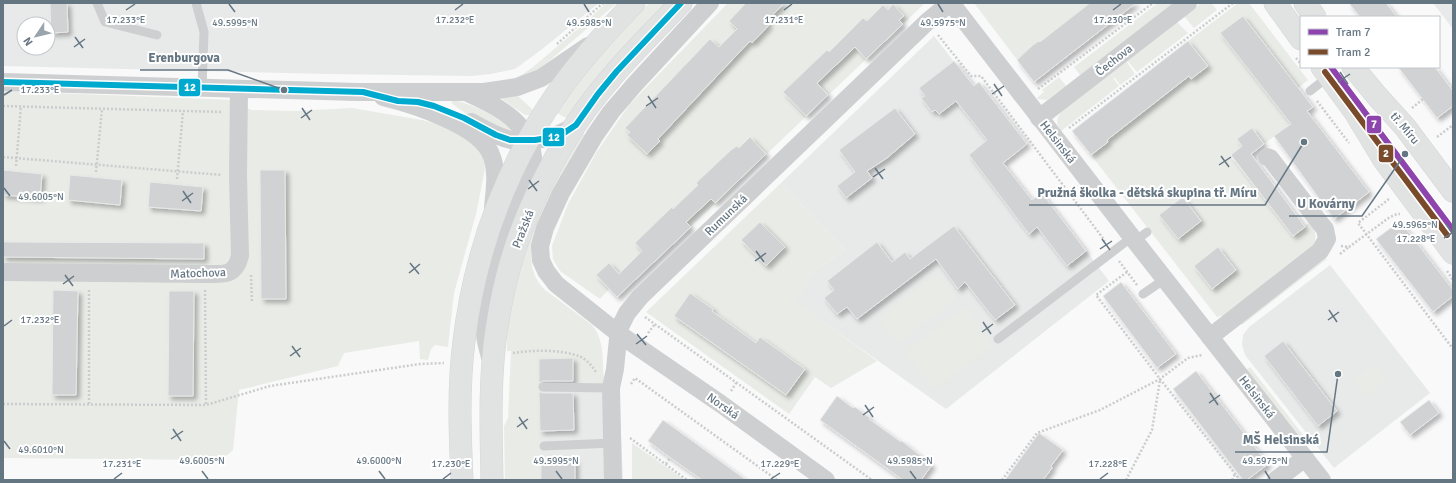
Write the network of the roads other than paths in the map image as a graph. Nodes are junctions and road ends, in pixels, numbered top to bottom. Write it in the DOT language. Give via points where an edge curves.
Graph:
graph roads {
  1 [pos="97,3"];
  2 [pos="196,3"];
  3 [pos="634,3"];
  4 [pos="681,3"];
  5 [pos="710,3"];
  6 [pos="950,3"];
  7 [pos="1188,3"];
  8 [pos="1275,3"];
  9 [pos="1305,3"];
  10 [pos="1314,16"];
  11 [pos="158,35"];
  12 [pos="604,36"];
  13 [pos="1300,38"];
  14 [pos="1354,68"];
  15 [pos="1326,72"];
  16 [pos="3,82"];
  17 [pos="202,88"];
  18 [pos="239,89"];
  19 [pos="1310,91"];
  20 [pos="363,92"];
  21 [pos="465,92"];
  22 [pos="398,101"];
  23 [pos="1039,118"];
  24 [pos="576,125"];
  25 [pos="529,140"];
  26 [pos="1267,157"];
  27 [pos="1453,191"];
  28 [pos="492,219"];
  29 [pos="1138,237"];
  30 [pos="1450,261"];
  31 [pos="3,272"];
  32 [pos="1164,279"];
  33 [pos="1143,294"];
  34 [pos="619,334"];
  35 [pos="998,340"];
  36 [pos="1208,345"];
  37 [pos="499,363"];
  38 [pos="543,387"];
  39 [pos="607,387"];
  40 [pos="613,443"];
  41 [pos="544,446"];
  42 [pos="1305,458"];
  43 [pos="462,480"];
  44 [pos="492,480"];
  45 [pos="613,480"];
  46 [pos="826,480"];
  47 [pos="1276,480"];
  48 [pos="1322,480"];
  1 -- 11 [label="lane" via="105,22"];
  2 -- 17 [label="lane" via="204,32"];
  3 -- 12 [label="main road"];
  4 -- 24 [label="main road, Pražská" via="617,71"];
  5 -- 34 [label="street, Pražská" via="611,112 572,173 541,240 539,253 543,267 551,279"];
  6 -- 23 [label="street, Helsinská"];
  6 -- 34 [label="street, Rumunská" via="927,22 640,297 624,318"];
  7 -- 23 [label="street, Čechova"];
  8 -- 13 [label="main road"];
  9 -- 10 [label="main road"];
  12 -- 21 [label="street" via="548,74 528,84 500,90"];
  12 -- 25 [label="main road" via="576,67"];
  14 -- 27 [label="main road, tř. Míru" via="1406,127"];
  15 -- 19 [label="lane"];
  15 -- 30 [label="main road" via="1355,112"];
  16 -- 17 [label="street"];
  17 -- 18 [label="street"];
  18 -- 20 [label="street"];
  18 -- 31 [label="street, Matochova" via="240,256 231,272"];
  20 -- 21 [label="street"];
  20 -- 22 [label="street"];
  21 -- 25 [label="street" via="509,116 520,126"];
  22 -- 25 [label="street" via="434,106 504,138"];
  22 -- 28 [label="street" via="427,110 449,121 477,136 487,146 495,170"];
  23 -- 29 [label="street, Helsinská"];
  24 -- 25 [label="street" via="554,137"];
  24 -- 37 [label="main road, Pražská" via="542,184 514,249 497,326"];
  25 -- 28 [label="main road" via="503,190"];
  25 -- 37 [label="street" via="533,158 532,171 505,239 485,326 485,340"];
  26 -- 36 [label="street" via="1325,229 1327,239 1320,252"];
  28 -- 43 [label="main road" via="469,304 464,343 460,421"];
  29 -- 32 [label="street, Helsinská"];
  29 -- 35 [label="lane"];
  32 -- 33 [label="lane"];
  32 -- 36 [label="street, Helsinská"];
  34 -- 39 [label="street, Rumunská" via="615,369"];
  34 -- 46 [label="street, Norská" via="722,404"];
  36 -- 42 [label="street, Helsinská"];
  37 -- 44 [label="main road, Pražská" via="491,407"];
  38 -- 39 [label="lane"];
  39 -- 40 [label="street, Rumunská"];
  40 -- 41 [label="lane"];
  40 -- 45 [label="street, Rumunská"];
  42 -- 47 [label="street"];
  42 -- 48 [label="street, Helsinská"];
}
